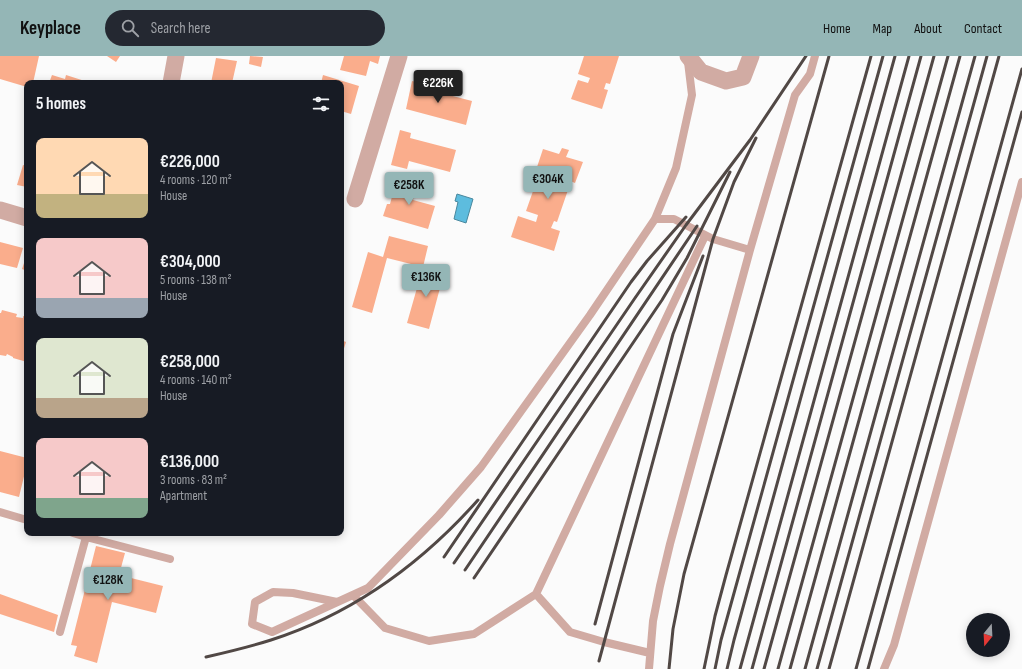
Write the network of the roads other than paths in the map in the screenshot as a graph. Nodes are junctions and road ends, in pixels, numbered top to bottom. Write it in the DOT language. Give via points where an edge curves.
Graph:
graph roads {
  1 [pos="176,56"];
  2 [pos="399,56"];
  3 [pos="688,56"];
  4 [pos="751,56"];
  5 [pos="815,56"];
  6 [pos="172,80"];
  7 [pos="1022,182"];
  8 [pos="355,199"];
  9 [pos="0,210"];
  10 [pos="24,217"];
  11 [pos="655,219"];
  12 [pos="705,236"];
  13 [pos="750,250"];
  14 [pos="0,512"];
  15 [pos="24,519"];
  16 [pos="83,536"];
  17 [pos="86,537"];
  18 [pos="170,559"];
  19 [pos="536,594"];
  20 [pos="352,595"];
  21 [pos="337,602"];
  22 [pos="60,632"];
  23 [pos="650,653"];
  24 [pos="649,669"];
  25 [pos="884,669"];
  1 -- 6 [label="street"];
  2 -- 8 [label="street"];
  3 -- 4 [label="street" via="701,72 726,81 743,77"];
  3 -- 11 [label="lane" via="692,95 676,168"];
  5 -- 13 [label="lane" via="810,74 795,94"];
  7 -- 25 [label="lane" via="894,645"];
  9 -- 10 [label="street"];
  11 -- 12 [label="lane" via="674,219"];
  11 -- 20 [label="lane" via="482,467 368,588"];
  12 -- 13 [label="lane"];
  12 -- 19 [label="lane"];
  13 -- 23 [label="lane" via="660,586"];
  14 -- 15 [label="lane"];
  16 -- 17 [label="lane"];
  17 -- 18 [label="lane"];
  17 -- 22 [label="lane"];
  19 -- 20 [label="lane" via="474,634 430,641 385,628"];
  19 -- 23 [label="lane" via="570,632"];
  20 -- 21 [label="lane"];
  21 -- 21 [label="lane" via="272,632 252,624 255,602 273,592 293,593"];
  23 -- 24 [label="lane"];
}
